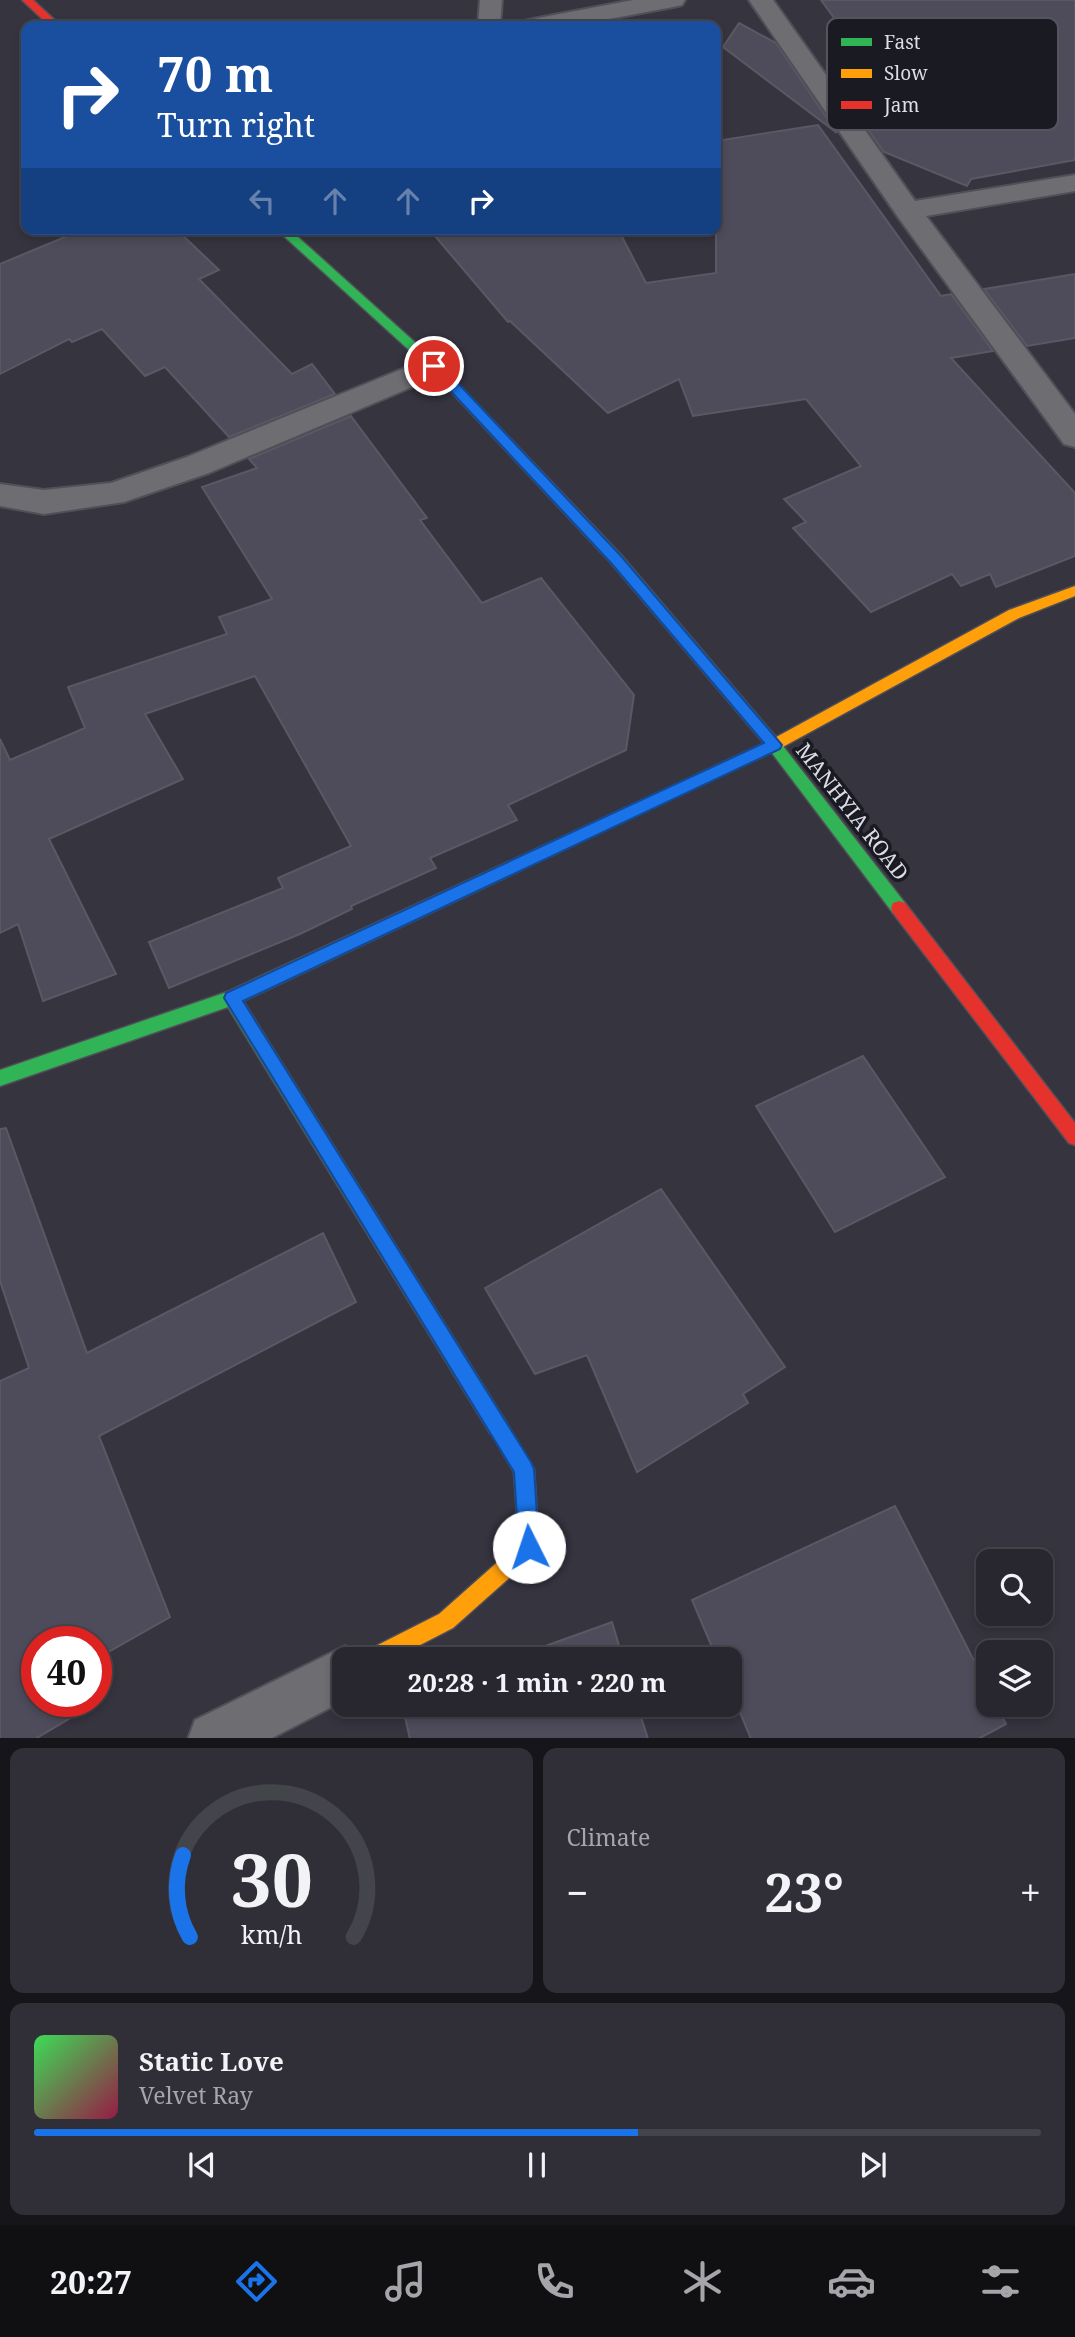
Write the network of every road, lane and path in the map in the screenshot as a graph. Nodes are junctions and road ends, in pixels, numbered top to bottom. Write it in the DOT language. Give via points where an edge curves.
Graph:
graph roads {
  1 [pos="27,0"];
  2 [pos="491,0"];
  3 [pos="673,0"];
  4 [pos="761,0"];
  5 [pos="617,5"];
  6 [pos="50,21"];
  7 [pos="489,21"];
  8 [pos="553,21"];
  9 [pos="827,95"];
  10 [pos="852,130"];
  11 [pos="1075,183"];
  12 [pos="908,211"];
  13 [pos="289,235"];
  14 [pos="434,366"];
  15 [pos="1075,436"];
  16 [pos="0,495"];
  17 [pos="1075,591"];
  18 [pos="774,745"];
  19 [pos="232,998"];
  20 [pos="0,1078"];
  21 [pos="1075,1137"];
  22 [pos="395,1647"];
  23 [pos="332,1679"];
  24 [pos="214,1738"];
  1 -- 6 [label="street"];
  2 -- 7 [label="lane"];
  3 -- 5 [label="street"];
  4 -- 9 [label="street"];
  5 -- 8 [label="street"];
  10 -- 12 [label="street"];
  11 -- 12 [label="street"];
  12 -- 15 [label="street"];
  13 -- 14 [label="street, MANHYIA ROAD"];
  14 -- 16 [label="street" via="198,466 113,494 44,502"];
  14 -- 18 [label="street, MANHYIA ROAD" via="616,559"];
  17 -- 18 [label="street" via="1014,614"];
  18 -- 19 [label="street"];
  18 -- 21 [label="street, MANHYIA ROAD"];
  19 -- 20 [label="street"];
  19 -- 22 [label="street" via="524,1469 529,1547 446,1621"];
  23 -- 24 [label="street"];
}
